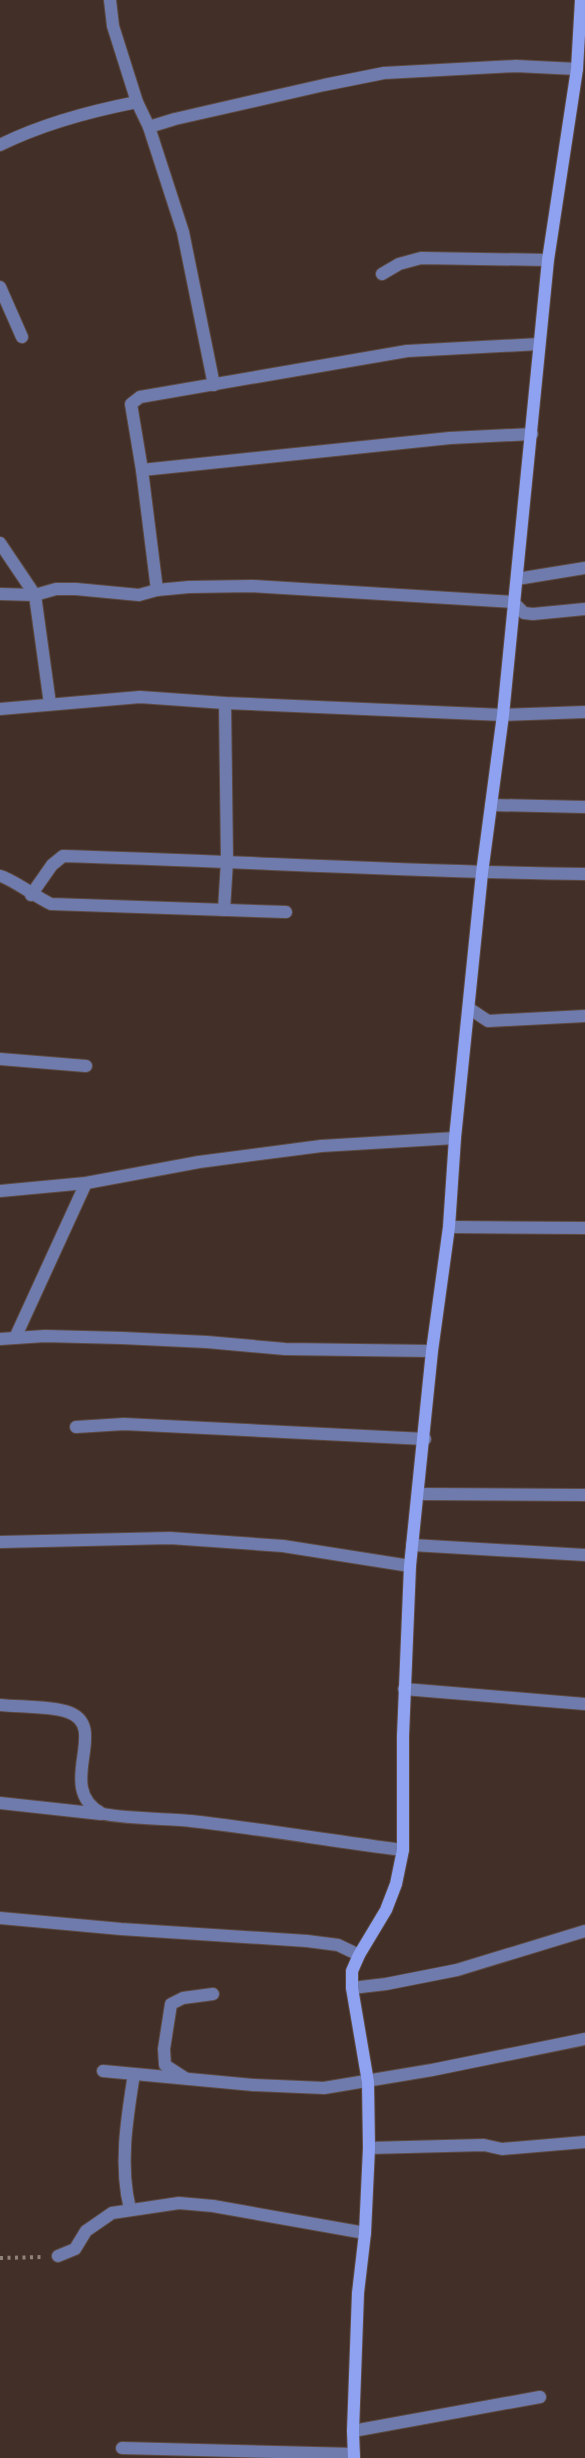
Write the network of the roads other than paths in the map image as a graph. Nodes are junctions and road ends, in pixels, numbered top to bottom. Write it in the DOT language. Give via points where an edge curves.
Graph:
graph roads {
  1 [pos="110,0"];
  2 [pos="582,5"];
  3 [pos="577,69"];
  4 [pos="137,102"];
  5 [pos="149,127"];
  6 [pos="0,145"];
  7 [pos="548,260"];
  8 [pos="382,274"];
  9 [pos="0,287"];
  10 [pos="22,338"];
  11 [pos="539,344"];
  12 [pos="214,385"];
  13 [pos="532,434"];
  14 [pos="142,470"];
  15 [pos="0,543"];
  16 [pos="585,568"];
  17 [pos="517,579"];
  18 [pos="157,590"];
  19 [pos="0,594"];
  20 [pos="35,595"];
  21 [pos="513,602"];
  22 [pos="585,609"];
  23 [pos="225,703"];
  24 [pos="50,704"];
  25 [pos="0,709"];
  26 [pos="585,712"];
  27 [pos="502,715"];
  28 [pos="491,806"];
  29 [pos="585,807"];
  30 [pos="227,861"];
  31 [pos="483,873"];
  32 [pos="585,874"];
  33 [pos="0,876"];
  34 [pos="31,895"];
  35 [pos="224,910"];
  36 [pos="286,912"];
  37 [pos="470,1009"];
  38 [pos="585,1016"];
  39 [pos="0,1059"];
  40 [pos="86,1066"];
  41 [pos="455,1138"];
  42 [pos="86,1183"];
  43 [pos="0,1191"];
  44 [pos="449,1227"];
  45 [pos="585,1228"];
  46 [pos="15,1338"];
  47 [pos="0,1339"];
  48 [pos="432,1351"];
  49 [pos="76,1427"];
  50 [pos="425,1439"];
  51 [pos="418,1494"];
  52 [pos="585,1495"];
  53 [pos="0,1542"];
  54 [pos="412,1545"];
  55 [pos="585,1555"];
  56 [pos="410,1566"];
  57 [pos="404,1689"];
  58 [pos="585,1704"];
  59 [pos="0,1705"];
  60 [pos="0,1803"];
  61 [pos="103,1814"];
  62 [pos="403,1850"];
  63 [pos="0,1918"];
  64 [pos="585,1931"];
  65 [pos="358,1955"];
  66 [pos="352,1988"];
  67 [pos="213,1994"];
  68 [pos="585,2039"];
  69 [pos="103,2071"];
  70 [pos="134,2074"];
  71 [pos="186,2079"];
  72 [pos="368,2082"];
  73 [pos="585,2142"];
  74 [pos="369,2148"];
  75 [pos="130,2209"];
  76 [pos="365,2233"];
  77 [pos="58,2256"];
  78 [pos="540,2397"];
  79 [pos="353,2431"];
  80 [pos="122,2448"];
  81 [pos="354,2456"];
  1 -- 4 [label="street" via="113,26"];
  2 -- 3 [label="street"];
  3 -- 5 [label="street" via="516,66 384,73"];
  3 -- 7 [label="street"];
  4 -- 5 [label="street"];
  4 -- 6 [label="street" via="104,108"];
  5 -- 12 [label="street" via="183,232"];
  7 -- 8 [label="street" via="421,258"];
  7 -- 11 [label="street"];
  9 -- 10 [label="street"];
  11 -- 12 [label="street" via="407,351"];
  11 -- 13 [label="street"];
  12 -- 14 [label="street" via="140,397 131,405"];
  13 -- 14 [label="street" via="450,438"];
  13 -- 17 [label="street"];
  14 -- 18 [label="street"];
  15 -- 20 [label="street"];
  16 -- 17 [label="street"];
  17 -- 21 [label="street"];
  18 -- 20 [label="street" via="139,595 56,590"];
  18 -- 21 [label="street" via="252,586"];
  19 -- 20 [label="street"];
  20 -- 24 [label="street"];
  21 -- 22 [label="street" via="524,613 533,614"];
  21 -- 27 [label="street"];
  23 -- 24 [label="street" via="140,697"];
  23 -- 27 [label="street"];
  23 -- 30 [label="street"];
  24 -- 25 [label="street"];
  26 -- 27 [label="street"];
  27 -- 28 [label="street"];
  28 -- 29 [label="street"];
  28 -- 31 [label="street"];
  30 -- 31 [label="street"];
  30 -- 34 [label="street" via="63,856"];
  30 -- 35 [label="street"];
  31 -- 32 [label="street"];
  31 -- 37 [label="street"];
  33 -- 34 [label="street"];
  34 -- 35 [label="street" via="51,904"];
  35 -- 36 [label="street"];
  37 -- 38 [label="street" via="488,1021"];
  37 -- 41 [label="street"];
  39 -- 40 [label="street"];
  41 -- 42 [label="street" via="321,1146 199,1162"];
  41 -- 44 [label="street"];
  42 -- 43 [label="street"];
  42 -- 46 [label="street"];
  44 -- 45 [label="street"];
  44 -- 48 [label="street"];
  46 -- 47 [label="street"];
  46 -- 48 [label="street" via="122,1338 285,1349"];
  48 -- 50 [label="street"];
  49 -- 50 [label="street" via="124,1424"];
  50 -- 51 [label="street"];
  51 -- 52 [label="street"];
  51 -- 54 [label="street"];
  53 -- 56 [label="street" via="170,1538 283,1546"];
  54 -- 55 [label="street"];
  54 -- 56 [label="street"];
  56 -- 57 [label="street"];
  57 -- 58 [label="street"];
  57 -- 62 [label="street"];
  59 -- 61 [label="street" via="67,1711 80,1718 86,1728 80,1786 86,1801"];
  60 -- 61 [label="street"];
  61 -- 62 [label="street" via="190,1821"];
  62 -- 65 [label="street" via="386,1910"];
  63 -- 65 [label="street" via="307,1941 338,1945"];
  64 -- 66 [label="street" via="457,1970"];
  65 -- 66 [label="street" via="352,1971"];
  66 -- 72 [label="street"];
  67 -- 71 [label="street" via="183,1998 171,2004 165,2065"];
  68 -- 72 [label="street"];
  69 -- 70 [label="street"];
  70 -- 71 [label="street"];
  70 -- 75 [label="street" via="126,2123 124,2186"];
  71 -- 72 [label="street" via="324,2088"];
  72 -- 74 [label="street"];
  73 -- 74 [label="street" via="502,2149 484,2145"];
  74 -- 76 [label="street"];
  75 -- 76 [label="street" via="179,2203 213,2206"];
  75 -- 77 [label="street" via="112,2213 86,2231 75,2249"];
  76 -- 79 [label="street" via="358,2293"];
  78 -- 79 [label="street"];
  79 -- 81 [label="street"];
  80 -- 81 [label="street"];
}
